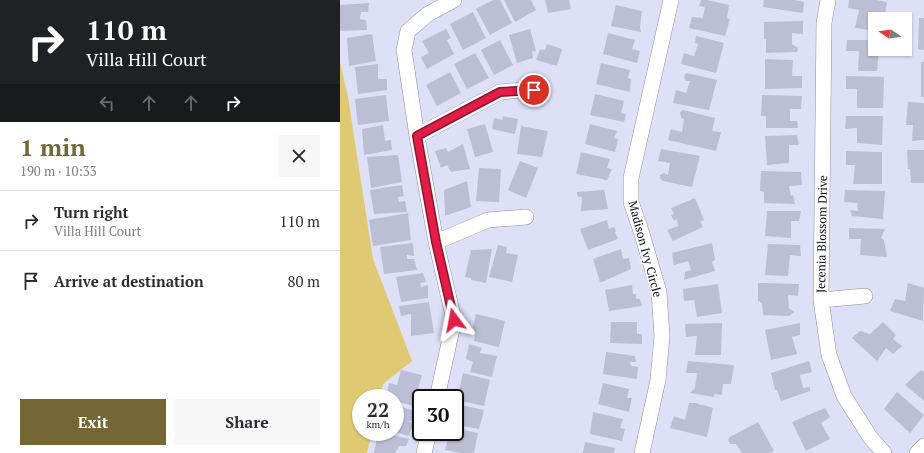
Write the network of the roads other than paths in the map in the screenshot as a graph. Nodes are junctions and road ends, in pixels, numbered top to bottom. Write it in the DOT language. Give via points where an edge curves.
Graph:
graph roads {
  1 [pos="454,0"];
  2 [pos="671,0"];
  3 [pos="828,0"];
  4 [pos="534,90"];
  5 [pos="417,136"];
  6 [pos="526,217"];
  7 [pos="436,242"];
  8 [pos="865,296"];
  9 [pos="821,300"];
  10 [pos="438,389"];
  11 [pos="427,441"];
  12 [pos="924,446"];
  13 [pos="424,453"];
  14 [pos="642,453"];
  15 [pos="884,453"];
  16 [pos="917,453"];
  1 -- 5 [label="street" via="428,14 408,30 404,50"];
  2 -- 14 [label="street, Madison Ivy Circle" via="631,178 631,202 659,292 662,336 658,380"];
  3 -- 9 [label="street, Jecenia Blossom Drive" via="824,23"];
  4 -- 5 [label="street" via="500,92"];
  5 -- 7 [label="street"];
  6 -- 7 [label="street" via="488,220"];
  7 -- 10 [label="street" via="454,320"];
  8 -- 9 [label="street"];
  9 -- 15 [label="street, Jecenia Blossom Drive" via="829,355 844,396 870,437"];
  11 -- 13 [label="street"];
  12 -- 16 [label="street"];
}
